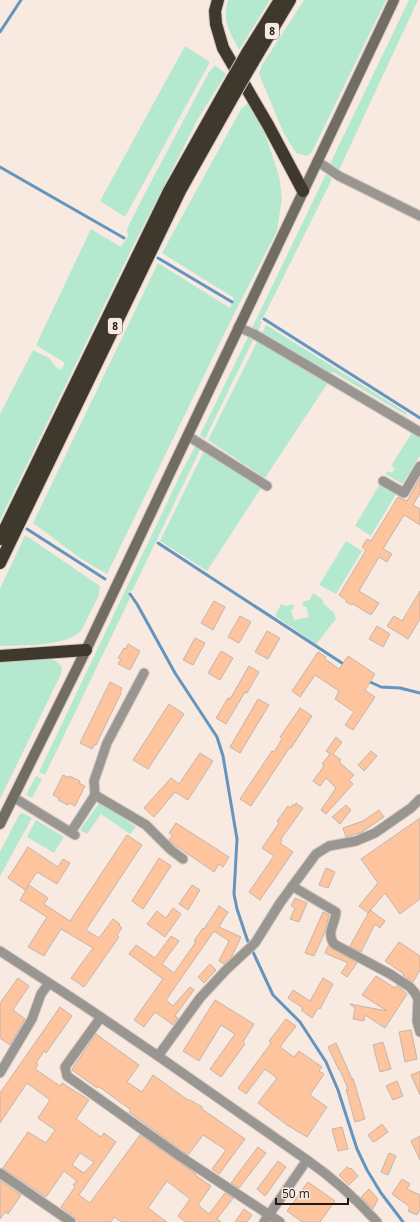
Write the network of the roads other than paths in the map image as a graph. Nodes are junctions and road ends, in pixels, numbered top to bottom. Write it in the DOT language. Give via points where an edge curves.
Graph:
graph roads {
  1 [pos="218,0"];
  2 [pos="280,0"];
  3 [pos="290,0"];
  4 [pos="394,0"];
  5 [pos="250,58"];
  6 [pos="232,89"];
  7 [pos="317,161"];
  8 [pos="303,191"];
  9 [pos="420,216"];
  10 [pos="238,327"];
  11 [pos="420,432"];
  12 [pos="188,436"];
  13 [pos="420,466"];
  14 [pos="383,481"];
  15 [pos="267,486"];
  16 [pos="0,539"];
  17 [pos="0,563"];
  18 [pos="86,650"];
  19 [pos="0,656"];
  20 [pos="144,673"];
  21 [pos="95,795"];
  22 [pos="14,797"];
  23 [pos="420,799"];
  24 [pos="0,824"];
  25 [pos="183,859"];
  26 [pos="292,886"];
  27 [pos="0,951"];
  28 [pos="49,983"];
  29 [pos="101,1017"];
  30 [pos="420,1032"];
  31 [pos="158,1056"];
  32 [pos="0,1073"];
  33 [pos="307,1160"];
  34 [pos="0,1173"];
  35 [pos="267,1219"];
  36 [pos="71,1222"];
  37 [pos="280,1222"];
  38 [pos="377,1222"];
  1 -- 8 [label="highway" via="215,11 216,24 223,48"];
  2 -- 5 [label="highway, 8"];
  3 -- 5 [label="highway, 8"];
  4 -- 7 [label="main road"];
  5 -- 6 [label="highway, 8, bridge"];
  6 -- 16 [label="highway, 8" via="168,193"];
  6 -- 17 [label="highway, 8"];
  7 -- 8 [label="main road"];
  7 -- 9 [label="street" via="339,176"];
  8 -- 10 [label="main road"];
  10 -- 11 [label="street"];
  10 -- 12 [label="main road"];
  12 -- 15 [label="street"];
  12 -- 18 [label="main road"];
  13 -- 14 [label="street" via="404,494"];
  18 -- 19 [label="highway"];
  18 -- 22 [label="main road"];
  20 -- 21 [label="street" via="107,743 94,781"];
  21 -- 22 [label="street" via="73,833"];
  21 -- 25 [label="street" via="146,825"];
  22 -- 24 [label="main road"];
  23 -- 26 [label="street" via="375,833 356,841 329,846 316,854"];
  26 -- 30 [label="street" via="336,912 330,933 334,944 410,987 418,999 417,1021"];
  26 -- 31 [label="street" via="252,946 200,998"];
  27 -- 28 [label="street"];
  28 -- 29 [label="street"];
  28 -- 32 [label="street" via="41,994 32,1019"];
  29 -- 31 [label="street"];
  29 -- 35 [label="street" via="65,1067 67,1076"];
  31 -- 33 [label="street"];
  33 -- 35 [label="street"];
  33 -- 38 [label="street" via="328,1175"];
  34 -- 36 [label="street"];
  35 -- 37 [label="street"];
}
